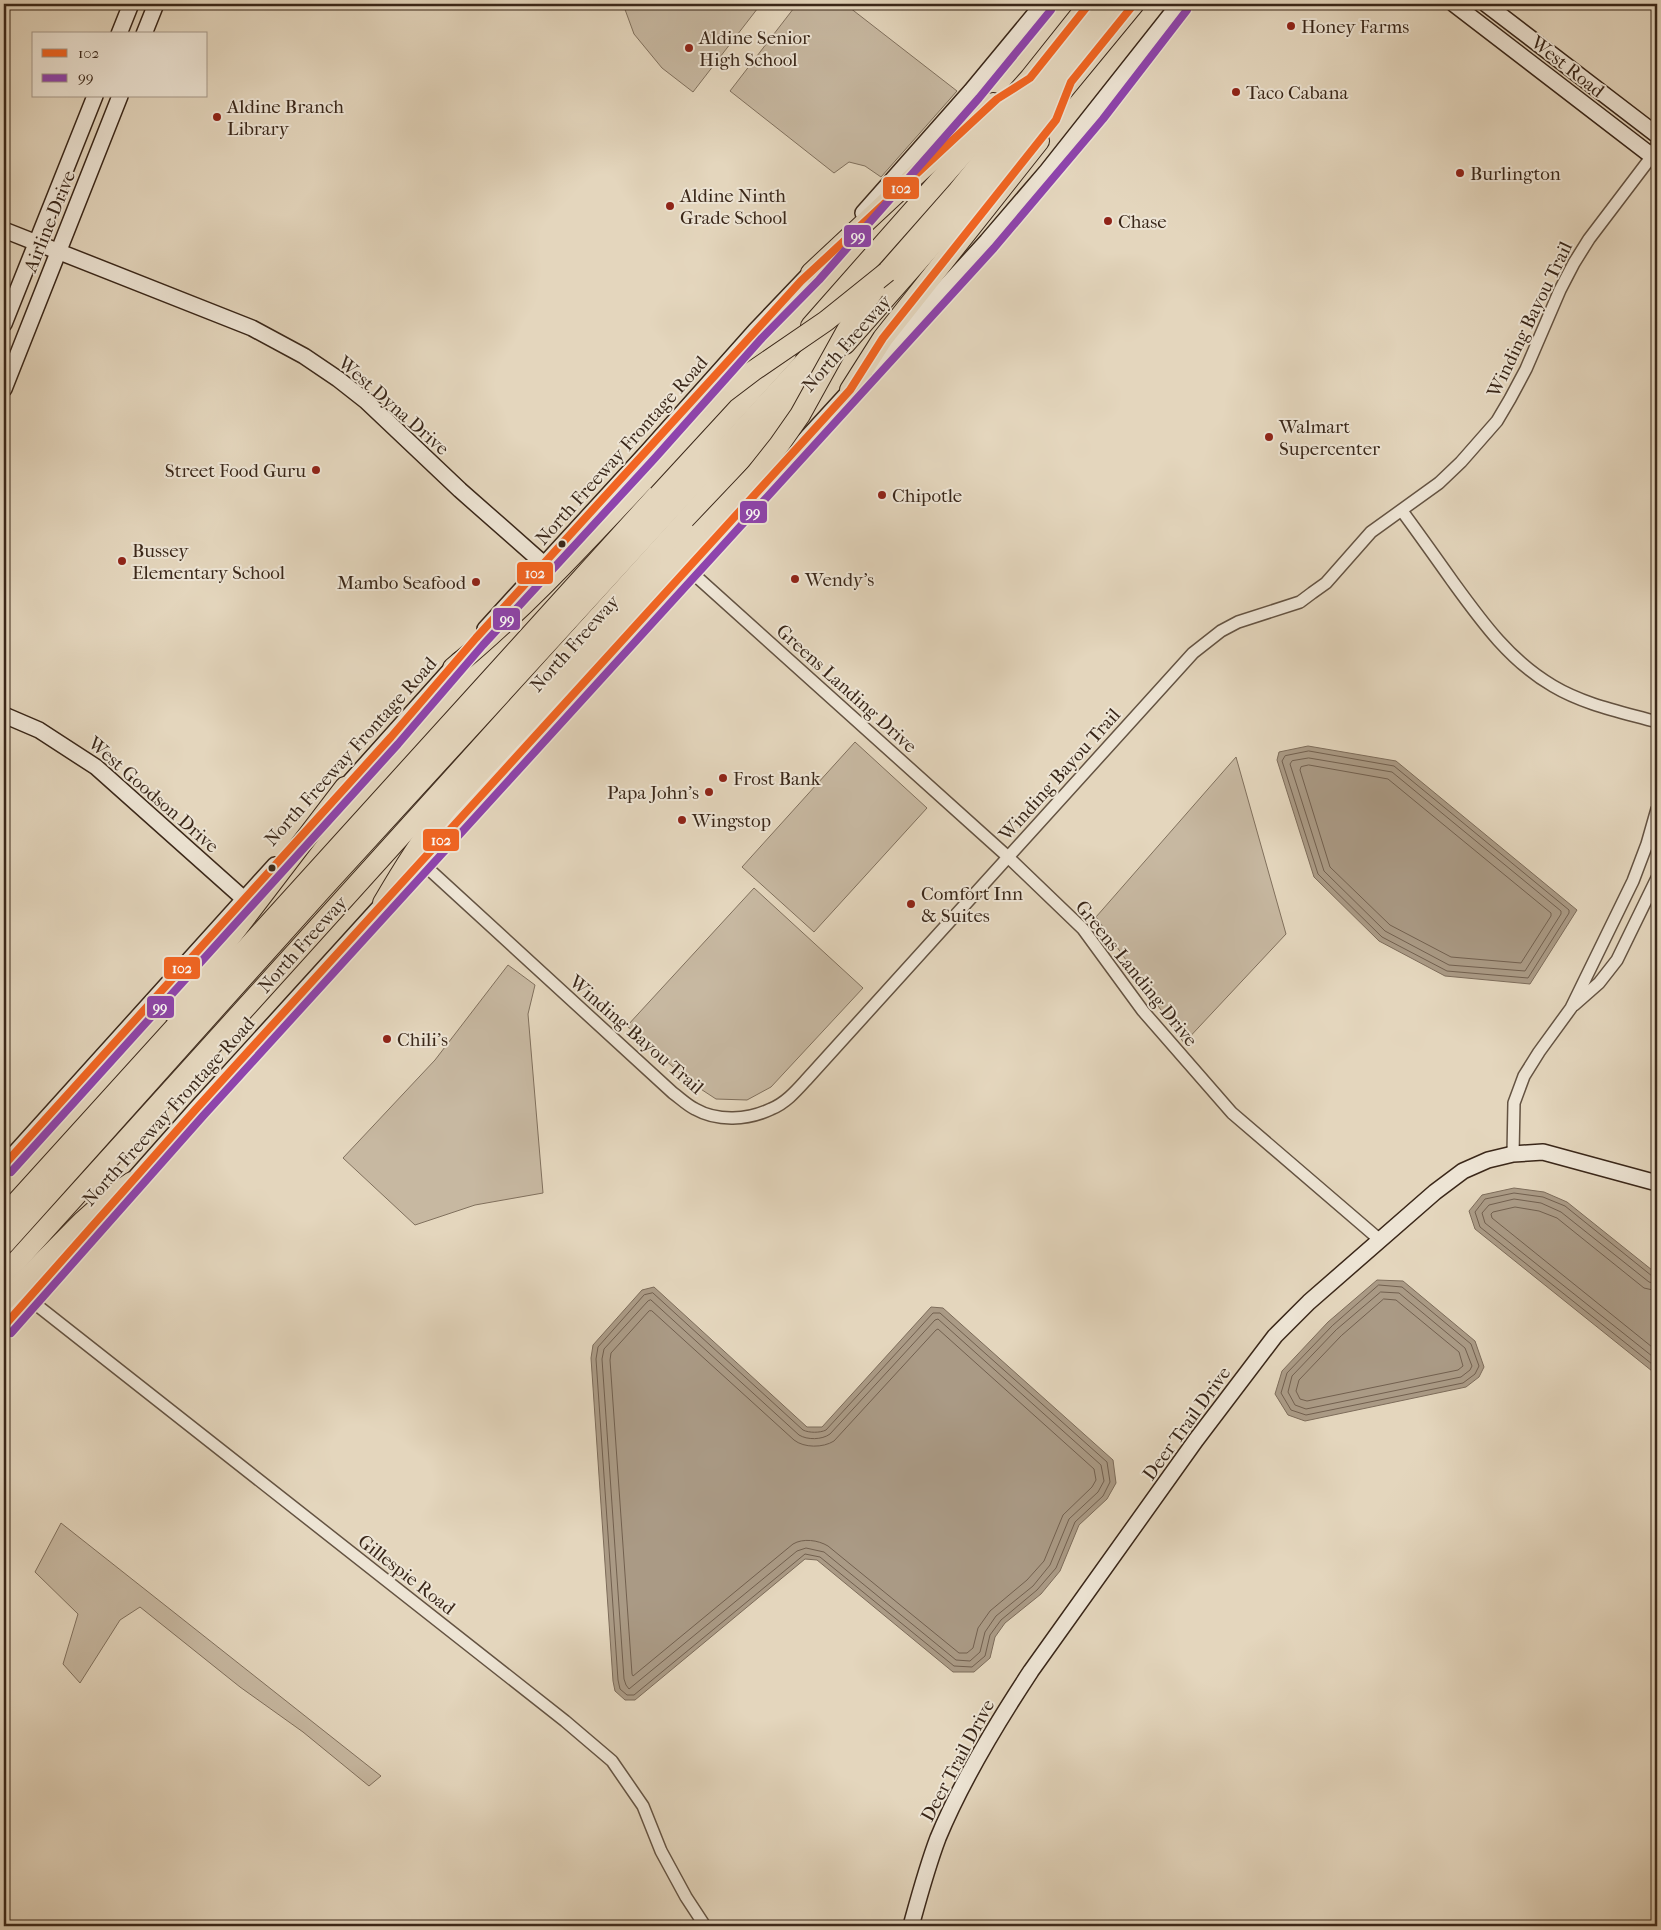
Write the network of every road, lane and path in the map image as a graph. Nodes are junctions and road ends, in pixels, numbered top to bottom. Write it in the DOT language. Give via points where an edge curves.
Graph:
graph roads {
  1 [pos="131,4"];
  2 [pos="156,4"];
  3 [pos="1043,4"];
  4 [pos="1089,4"];
  5 [pos="1109,4"];
  6 [pos="1134,4"];
  7 [pos="1179,4"];
  8 [pos="1454,4"];
  9 [pos="1486,4"];
  10 [pos="120,32"];
  11 [pos="145,32"];
  12 [pos="1550,53"];
  13 [pos="1538,68"];
  14 [pos="1030,78"];
  15 [pos="1071,82"];
  16 [pos="93,98"];
  17 [pos="119,98"];
  18 [pos="1657,135"];
  19 [pos="1656,153"];
  20 [pos="4,230"];
  21 [pos="37,243"];
  22 [pos="57,251"];
  23 [pos="887,272"];
  24 [pos="810,273"];
  25 [pos="4,324"];
  26 [pos="4,389"];
  27 [pos="850,390"];
  28 [pos="1402,510"];
  29 [pos="545,565"];
  30 [pos="688,568"];
  31 [pos="631,632"];
  32 [pos="452,668"];
  33 [pos="4,715"];
  34 [pos="1657,722"];
  35 [pos="497,753"];
  36 [pos="345,787"];
  37 [pos="1657,809"];
  38 [pos="1007,856"];
  39 [pos="421,862"];
  40 [pos="1657,878"];
  41 [pos="244,899"];
  42 [pos="383,903"];
  43 [pos="1571,1008"];
  44 [pos="156,1049"];
  45 [pos="1513,1154"];
  46 [pos="4,1165"];
  47 [pos="132,1182"];
  48 [pos="1657,1183"];
  49 [pos="4,1216"];
  50 [pos="1380,1240"];
  51 [pos="4,1244"];
  52 [pos="4,1275"];
  53 [pos="28,1299"];
  54 [pos="4,1301"];
  55 [pos="4,1326"];
  56 [pos="705,1926"];
  57 [pos="911,1926"];
  1 -- 10 [label="main road"];
  2 -- 11 [label="main road"];
  3 -- 24 [label="main road, North Freeway Frontage Road" via="972,91"];
  4 -- 14 [label="highway, North Freeway"];
  5 -- 23 [label="highway, North Freeway" via="958,191"];
  6 -- 15 [label="highway, North Freeway"];
  7 -- 27 [label="main road, North Freeway Frontage Road" via="1047,171"];
  8 -- 13 [label="main road, West Road"];
  9 -- 12 [label="main road, West Road"];
  12 -- 13 [label="main road"];
  12 -- 18 [label="main road, West Road"];
  13 -- 19 [label="main road, West Road"];
  14 -- 24 [label="highway" via="997,99"];
  14 -- 44 [label="highway, North Freeway" via="842,291"];
  15 -- 27 [label="highway" via="1056,120 883,338"];
  15 -- 52 [label="highway, North Freeway" via="900,283"];
  16 -- 21 [label="main road, Airline Drive"];
  17 -- 22 [label="main road, Airline Drive"];
  19 -- 28 [label="street, Winding Bayou Trail" via="1574,263 1526,369 1497,421 1462,462"];
  20 -- 21 [label="main road, West Dyna Drive"];
  21 -- 22 [label="main road, West Dyna Drive"];
  21 -- 25 [label="main road, Airline Drive"];
  22 -- 26 [label="main road, Airline Drive"];
  22 -- 29 [label="main road, West Dyna Drive" via="252,328 304,356 366,401"];
  23 -- 32 [label="highway, bridge" via="826,321 724,394 570,559 490,638"];
  23 -- 35 [label="highway, bridge" via="847,330 800,415 756,474"];
  23 -- 51 [label="highway, North Freeway, bridge" via="324,886"];
  24 -- 29 [label="main road, North Freeway Frontage Road"];
  27 -- 30 [label="main road, North Freeway Frontage Road"];
  28 -- 34 [label="street" via="1483,624 1527,669 1553,687 1587,703"];
  28 -- 38 [label="street, Winding Bayou Trail" via="1370,532 1326,583 1312,594 1300,602 1238,622 1192,653"];
  29 -- 32 [label="main road, North Freeway Frontage Road"];
  30 -- 31 [label="main road, North Freeway Frontage Road"];
  30 -- 38 [label="street, Greens Landing Drive"];
  31 -- 35 [label="highway"];
  31 -- 39 [label="main road, North Freeway Frontage Road"];
  32 -- 36 [label="main road, North Freeway Frontage Road"];
  33 -- 41 [label="main road, West Goodson Drive" via="39,730 96,766"];
  35 -- 42 [label="highway" via="426,833"];
  36 -- 41 [label="main road, North Freeway Frontage Road"];
  36 -- 44 [label="highway" via="166,1021"];
  37 -- 43 [label="street" via="1633,881"];
  38 -- 39 [label="street, Winding Bayou Trail" via="788,1098 772,1109 732,1119 695,1109 673,1093"];
  38 -- 50 [label="street, Greens Landing Drive" via="1083,929 1143,1011 1232,1113"];
  39 -- 42 [label="main road, North Freeway Frontage Road"];
  40 -- 43 [label="street" via="1617,960 1599,983"];
  41 -- 46 [label="main road, North Freeway Frontage Road"];
  42 -- 47 [label="main road, North Freeway Frontage Road"];
  43 -- 45 [label="street" via="1524,1076 1514,1103"];
  44 -- 49 [label="highway, North Freeway"];
  45 -- 48 [label="main road, Deer Trail Drive" via="1543,1152"];
  45 -- 50 [label="main road, Deer Trail Drive" via="1462,1171"];
  47 -- 53 [label="main road, North Freeway Frontage Road"];
  47 -- 54 [label="highway" via="82,1222"];
  50 -- 57 [label="main road, Deer Trail Drive" via="1274,1336 1031,1671 986,1742 939,1837"];
  53 -- 55 [label="main road, North Freeway Frontage Road"];
  53 -- 56 [label="street, Gillespie Road" via="612,1761 643,1806 661,1852"];
}
